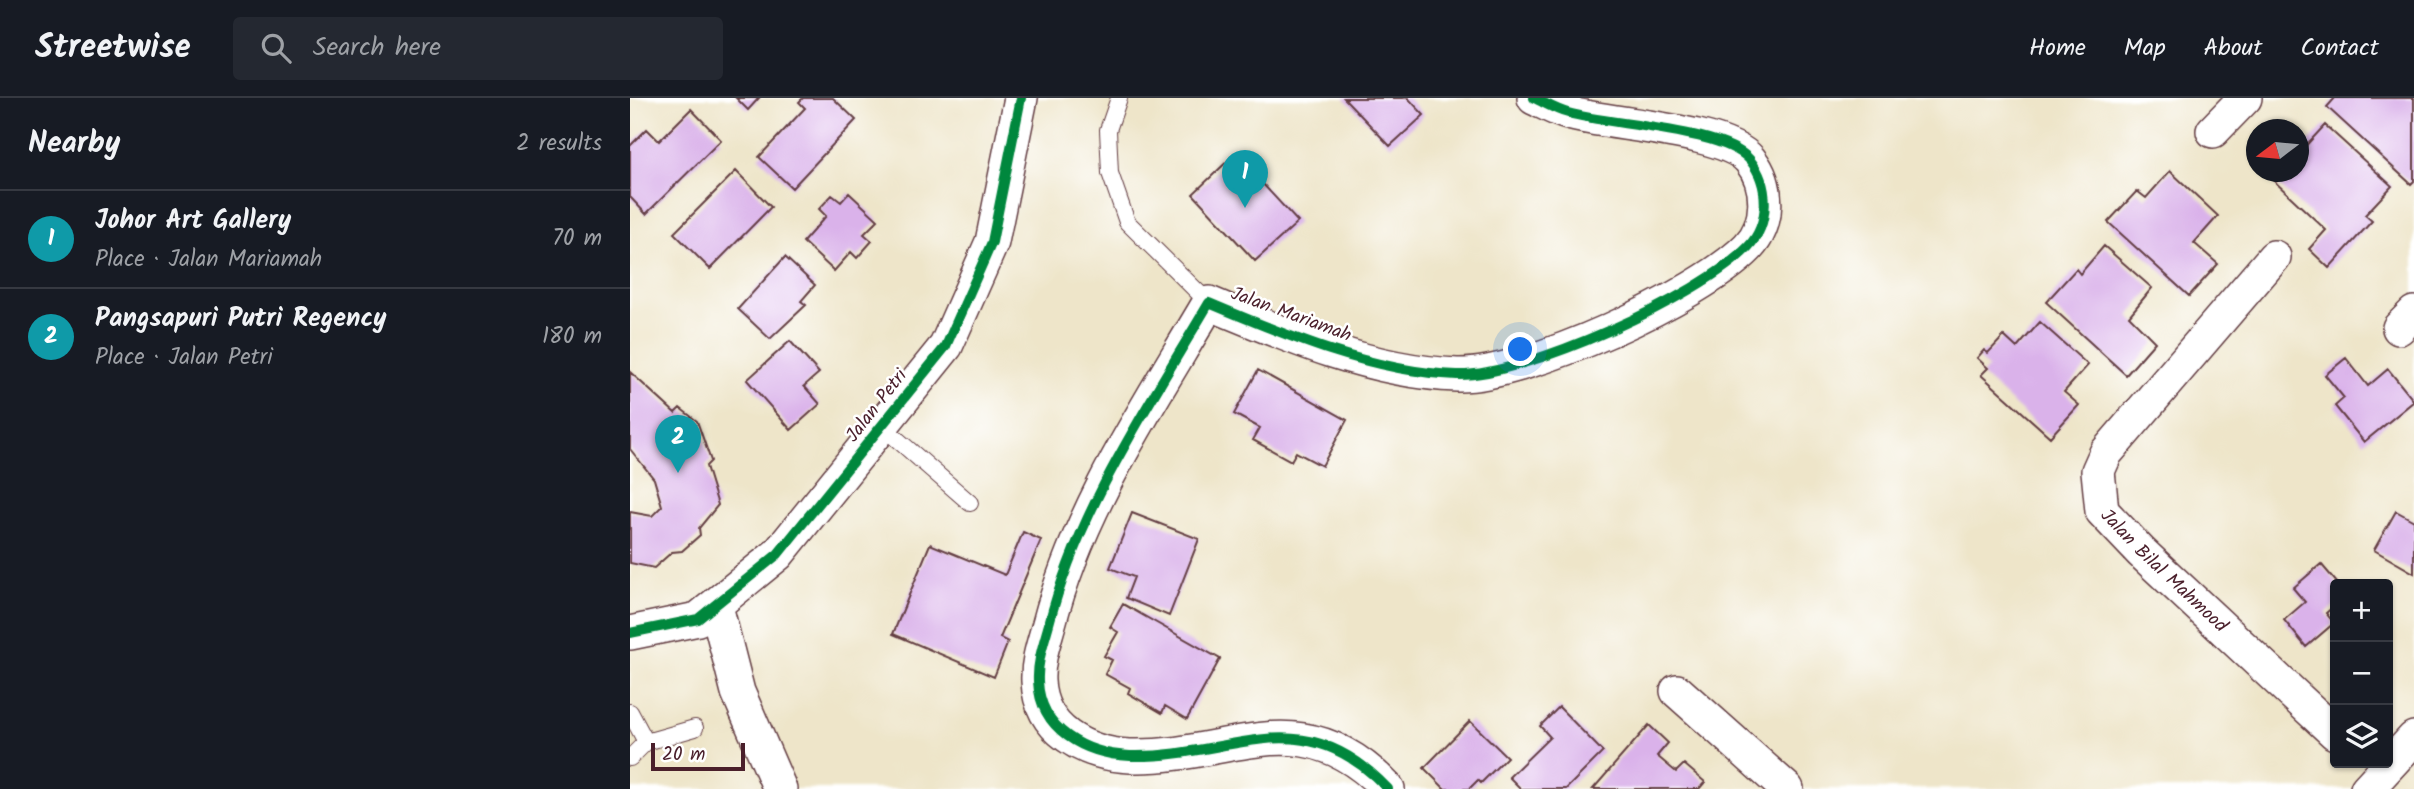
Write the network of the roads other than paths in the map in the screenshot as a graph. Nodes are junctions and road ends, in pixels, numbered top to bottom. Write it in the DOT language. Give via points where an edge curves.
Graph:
graph roads {
  1 [pos="1021,98"];
  2 [pos="1119,98"];
  3 [pos="1534,98"];
  4 [pos="2245,98"];
  5 [pos="2213,131"];
  6 [pos="2274,257"];
  7 [pos="1209,303"];
  8 [pos="883,426"];
  9 [pos="971,503"];
  10 [pos="716,606"];
  11 [pos="630,634"];
  12 [pos="1677,691"];
  13 [pos="630,712"];
  14 [pos="2330,728"];
  15 [pos="695,729"];
  16 [pos="2414,738"];
  17 [pos="646,742"];
  18 [pos="630,758"];
  19 [pos="2377,779"];
  20 [pos="780,789"];
  21 [pos="1388,789"];
  22 [pos="1787,789"];
  1 -- 8 [label="street, Jalan Petri" via="992,242 946,346"];
  2 -- 7 [label="lane" via="1108,130 1111,173 1127,222"];
  3 -- 7 [label="street, Jalan Mariamah" via="1566,113 1717,140 1749,159 1765,190 1763,220 1749,246 1708,281 1639,317 1516,366 1458,375 1354,357"];
  4 -- 5 [label="street"];
  6 -- 14 [label="street, Jalan Bilal Mahmood" via="2106,453 2098,471 2102,511"];
  7 -- 21 [label="street, Jalan Mariamah" via="1115,462 1060,582 1040,657 1043,705 1068,738 1100,753 1132,756 1199,750 1254,738 1303,739 1338,748"];
  8 -- 9 [label="lane"];
  8 -- 10 [label="street, Jalan Petri" via="778,554"];
  10 -- 11 [label="street, Jalan Petri" via="698,619"];
  10 -- 20 [label="street" via="738,692"];
  12 -- 22 [label="street"];
  13 -- 17 [label="lane"];
  15 -- 17 [label="lane"];
  16 -- 19 [label="street"];
  17 -- 18 [label="lane"];
}
